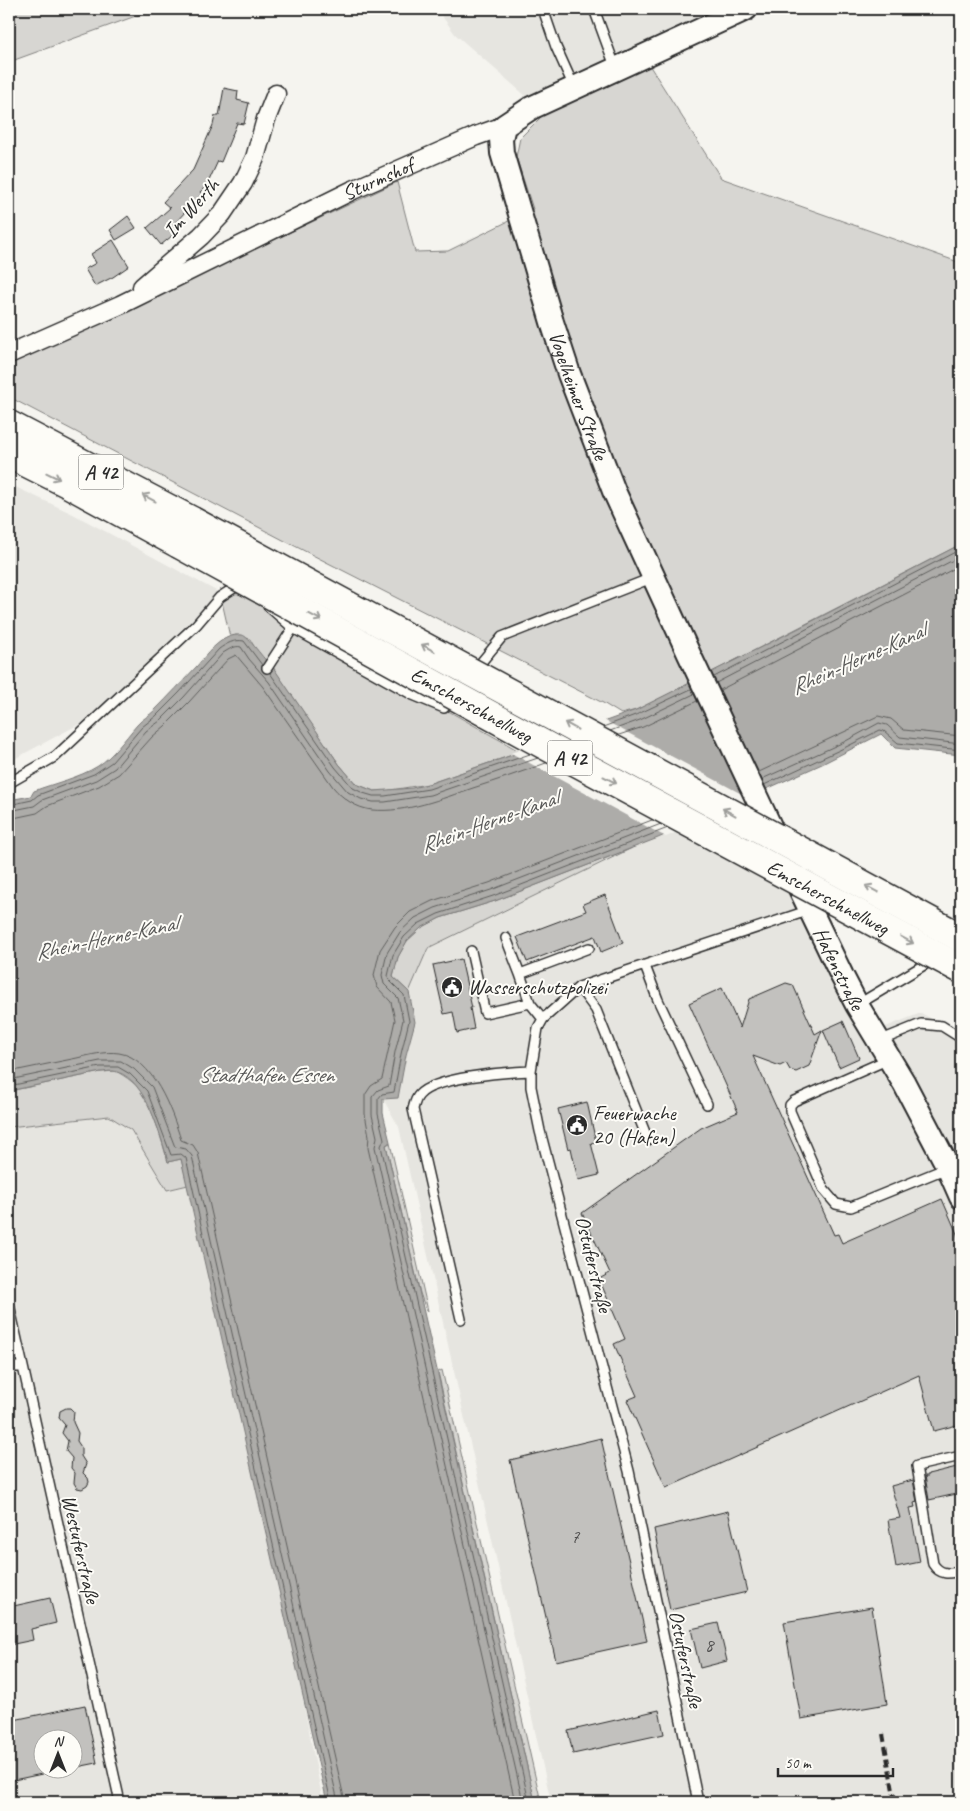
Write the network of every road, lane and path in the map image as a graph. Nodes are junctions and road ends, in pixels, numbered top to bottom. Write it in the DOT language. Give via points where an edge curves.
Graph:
graph roads {
  1 [pos="543,9"];
  2 [pos="594,9"];
  3 [pos="746,9"];
  4 [pos="616,69"];
  5 [pos="574,88"];
  6 [pos="276,94"];
  7 [pos="504,126"];
  8 [pos="120,305"];
  9 [pos="9,354"];
  10 [pos="9,425"];
  11 [pos="9,454"];
  12 [pos="186,532"];
  13 [pos="654,577"];
  14 [pos="293,628"];
  15 [pos="689,654"];
  16 [pos="267,668"];
  17 [pos="9,783"];
  18 [pos="810,910"];
  19 [pos="506,938"];
  20 [pos="961,943"];
  21 [pos="589,948"];
  22 [pos="471,951"];
  23 [pos="955,952"];
  24 [pos="645,966"];
  25 [pos="520,974"];
  26 [pos="580,987"];
  27 [pos="530,1004"];
  28 [pos="857,1005"];
  29 [pos="543,1019"];
  30 [pos="961,1038"];
  31 [pos="884,1050"];
  32 [pos="531,1071"];
  33 [pos="707,1104"];
  34 [pos="648,1140"];
  35 [pos="948,1168"];
  36 [pos="961,1197"];
  37 [pos="9,1304"];
  38 [pos="461,1319"];
  39 [pos="9,1367"];
  40 [pos="23,1367"];
  41 [pos="961,1456"];
  42 [pos="961,1571"];
  43 [pos="120,1802"];
  44 [pos="698,1802"];
  1 -- 5 [label="lane"];
  2 -- 4 [label="lane"];
  3 -- 4 [label="street, Sturmshof"];
  4 -- 5 [label="street, Sturmshof"];
  5 -- 7 [label="street, Sturmshof" via="531,108"];
  6 -- 8 [label="street, Im Werth" via="255,158 222,214"];
  7 -- 8 [label="street, Sturmshof" via="353,190"];
  7 -- 13 [label="street, Vogelheimer Straße" via="500,139 502,154 554,331 614,491"];
  8 -- 9 [label="street, Sturmshof"];
  12 -- 10 [label="highway, Emscherschnellweg / A 42, one-way"];
  11 -- 12 [label="highway, Emscherschnellweg / A 42, one-way" via="69,484"];
  12 -- 23 [label="highway, Emscherschnellweg / A 42, bridge"];
  13 -- 14 [label="lane" via="502,637 444,708 413,696"];
  13 -- 15 [label="street, Vogelheimer Straße"];
  14 -- 16 [label="lane"];
  14 -- 17 [label="lane" via="258,598 237,586 220,597 196,625 56,756"];
  15 -- 18 [label="street, Hafenstraße"];
  18 -- 24 [label="lane"];
  18 -- 28 [label="street, Hafenstraße"];
  19 -- 25 [label="lane"];
  20 -- 23 [label="lane"];
  21 -- 25 [label="lane"];
  22 -- 27 [label="lane" via="485,1014"];
  23 -- 28 [label="lane"];
  24 -- 26 [label="lane"];
  24 -- 33 [label="lane"];
  25 -- 27 [label="lane"];
  26 -- 29 [label="lane"];
  26 -- 34 [label="lane" via="596,1010"];
  27 -- 29 [label="lane"];
  28 -- 31 [label="street, Hafenstraße"];
  29 -- 32 [label="lane, Ostuferstraße" via="538,1028"];
  30 -- 31 [label="lane" via="942,1026 921,1024"];
  31 -- 35 [label="street, Hafenstraße"];
  31 -- 35 [label="lane" via="790,1105 824,1190 836,1204 851,1207"];
  32 -- 38 [label="lane" via="468,1077 433,1086 419,1095 413,1109"];
  32 -- 44 [label="lane, Ostuferstraße" via="540,1132 629,1471"];
  35 -- 36 [label="street, Hafenstraße"];
  37 -- 40 [label="lane, Westuferstraße"];
  39 -- 40 [label="lane"];
  40 -- 43 [label="lane, Westuferstraße"];
  41 -- 42 [label="lane" via="917,1466 933,1564 942,1573"];
}
